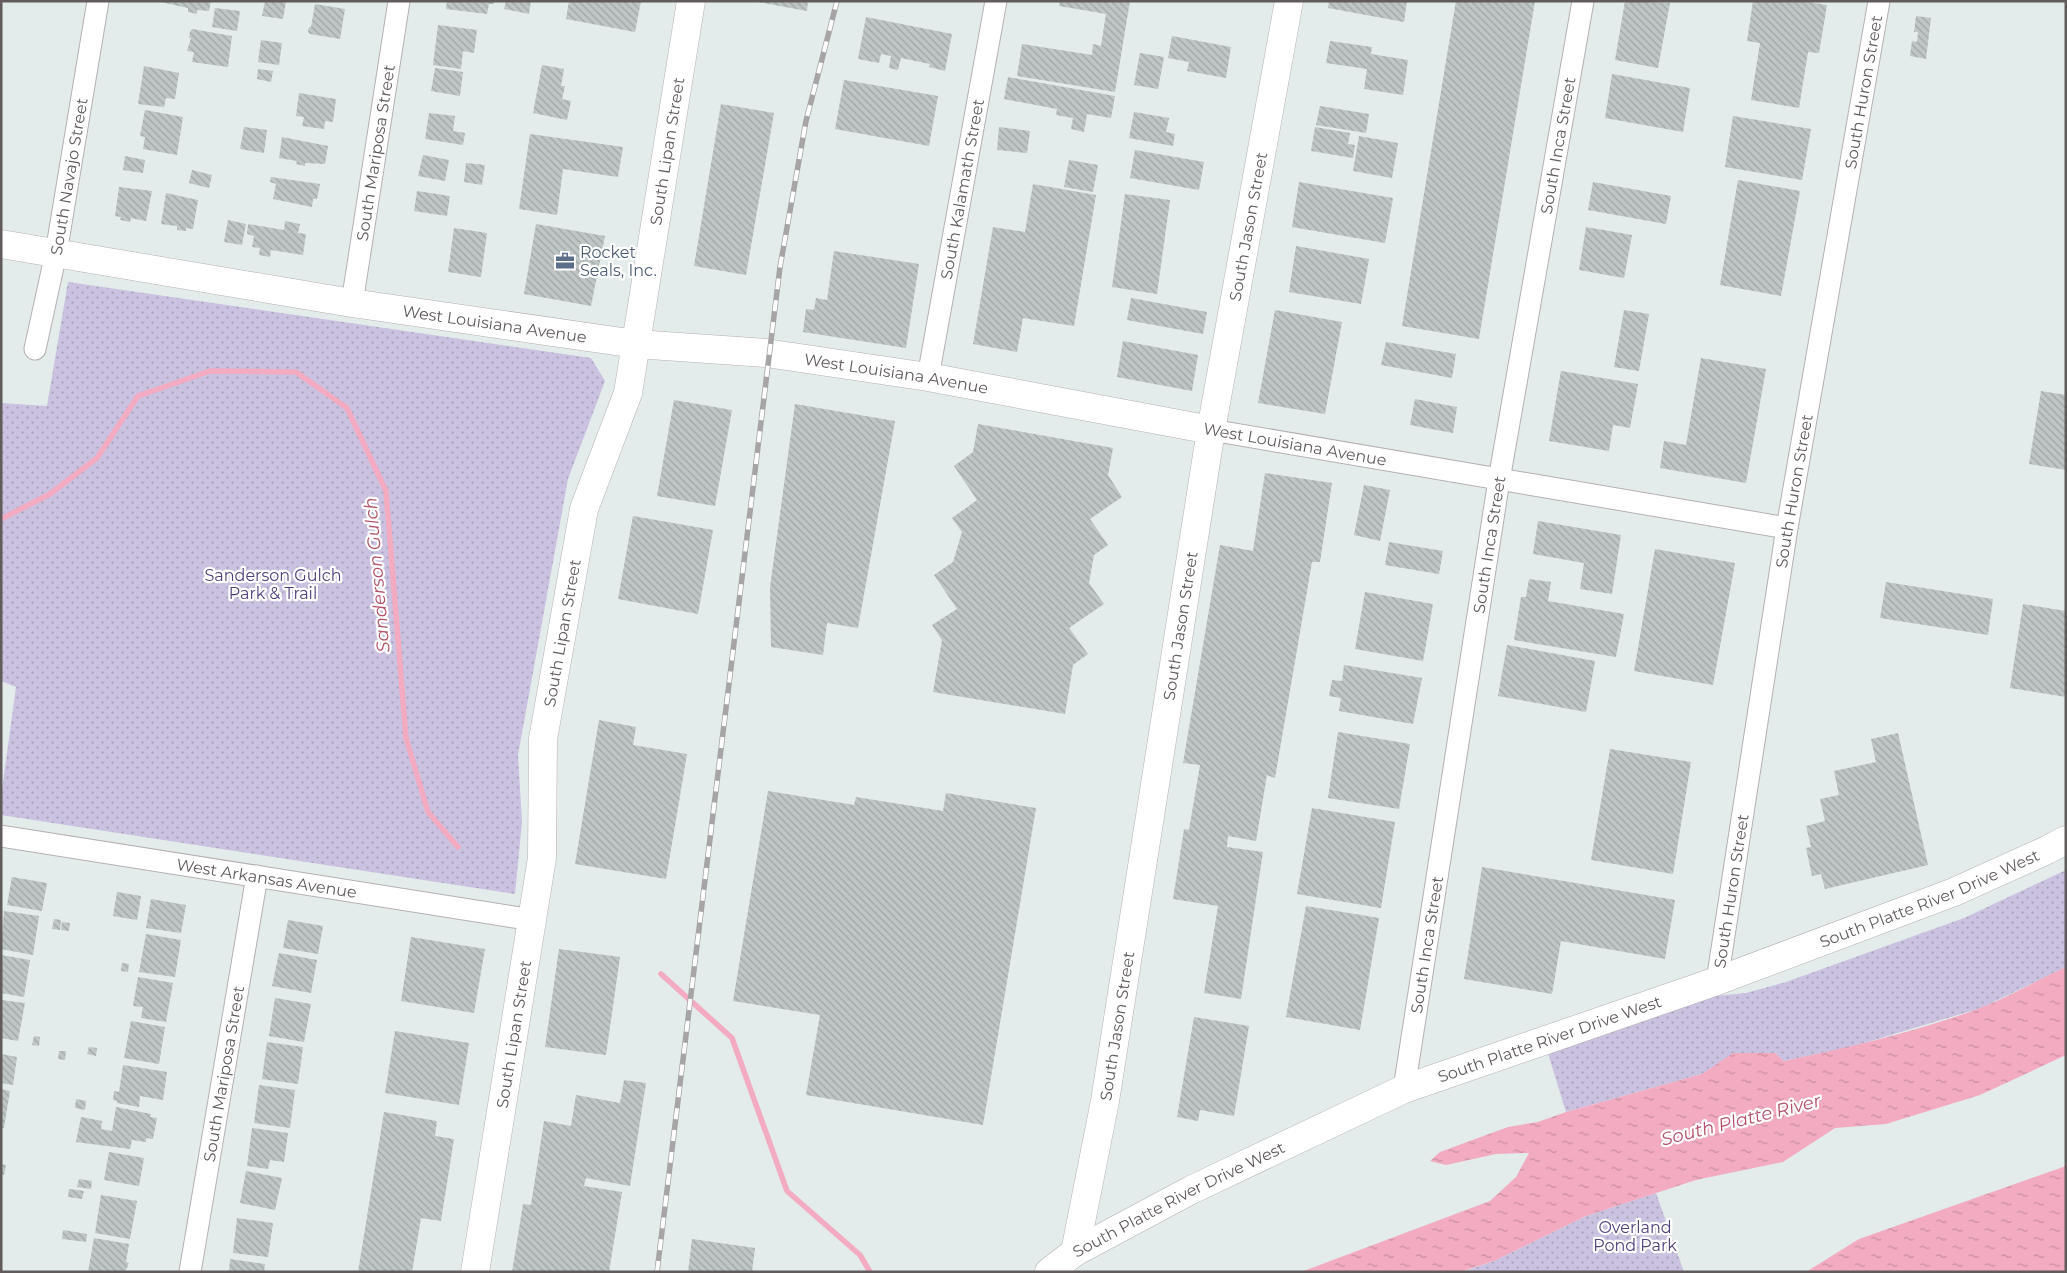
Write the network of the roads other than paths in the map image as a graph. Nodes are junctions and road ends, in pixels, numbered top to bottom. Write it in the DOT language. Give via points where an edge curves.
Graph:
graph roads {
  1 [pos="98,1"];
  2 [pos="399,1"];
  3 [pos="691,1"];
  4 [pos="996,1"];
  5 [pos="1289,1"];
  6 [pos="1583,1"];
  7 [pos="1879,1"];
  8 [pos="1,244"];
  9 [pos="56,253"];
  10 [pos="352,303"];
  11 [pos="636,344"];
  12 [pos="35,349"];
  13 [pos="928,377"];
  14 [pos="1211,430"];
  15 [pos="1499,480"];
  16 [pos="1787,528"];
  17 [pos="1,836"];
  18 [pos="2066,840"];
  19 [pos="256,876"];
  20 [pos="533,920"];
  21 [pos="1717,981"];
  22 [pos="1404,1088"];
  23 [pos="1075,1252"];
  24 [pos="190,1272"];
  25 [pos="475,1272"];
  26 [pos="1049,1272"];
  1 -- 9 [label="street, South Navajo Street"];
  2 -- 10 [label="street, South Mariposa Street"];
  3 -- 11 [label="street, South Lipan Street"];
  4 -- 13 [label="street, South Kalamath Street"];
  5 -- 14 [label="street, South Jason Street"];
  6 -- 15 [label="street, South Inca Street"];
  7 -- 16 [label="street, South Huron Street"];
  8 -- 9 [label="street, West Louisiana Avenue"];
  9 -- 10 [label="street, West Louisiana Avenue"];
  9 -- 12 [label="street, South Navajo Street"];
  10 -- 11 [label="street, West Louisiana Avenue"];
  11 -- 13 [label="street, West Louisiana Avenue" via="766,353"];
  11 -- 20 [label="street, South Lipan Street" via="628,394 584,509 543,739 542,858"];
  13 -- 14 [label="street, West Louisiana Avenue"];
  14 -- 15 [label="street, West Louisiana Avenue"];
  14 -- 23 [label="street, South Jason Street" via="1104,1101"];
  15 -- 16 [label="street, West Louisiana Avenue"];
  15 -- 22 [label="street, South Inca Street"];
  16 -- 21 [label="street, South Huron Street"];
  17 -- 19 [label="street, West Arkansas Avenue"];
  18 -- 21 [label="street, South Platte River Drive West" via="1954,892"];
  19 -- 20 [label="street, West Arkansas Avenue"];
  19 -- 24 [label="street, South Mariposa Street"];
  20 -- 25 [label="street, South Lipan Street"];
  21 -- 22 [label="street, South Platte River Drive West"];
  22 -- 23 [label="street, South Platte River Drive West" via="1239,1166"];
  23 -- 26 [label="street, South Platte River Drive West"];
}
